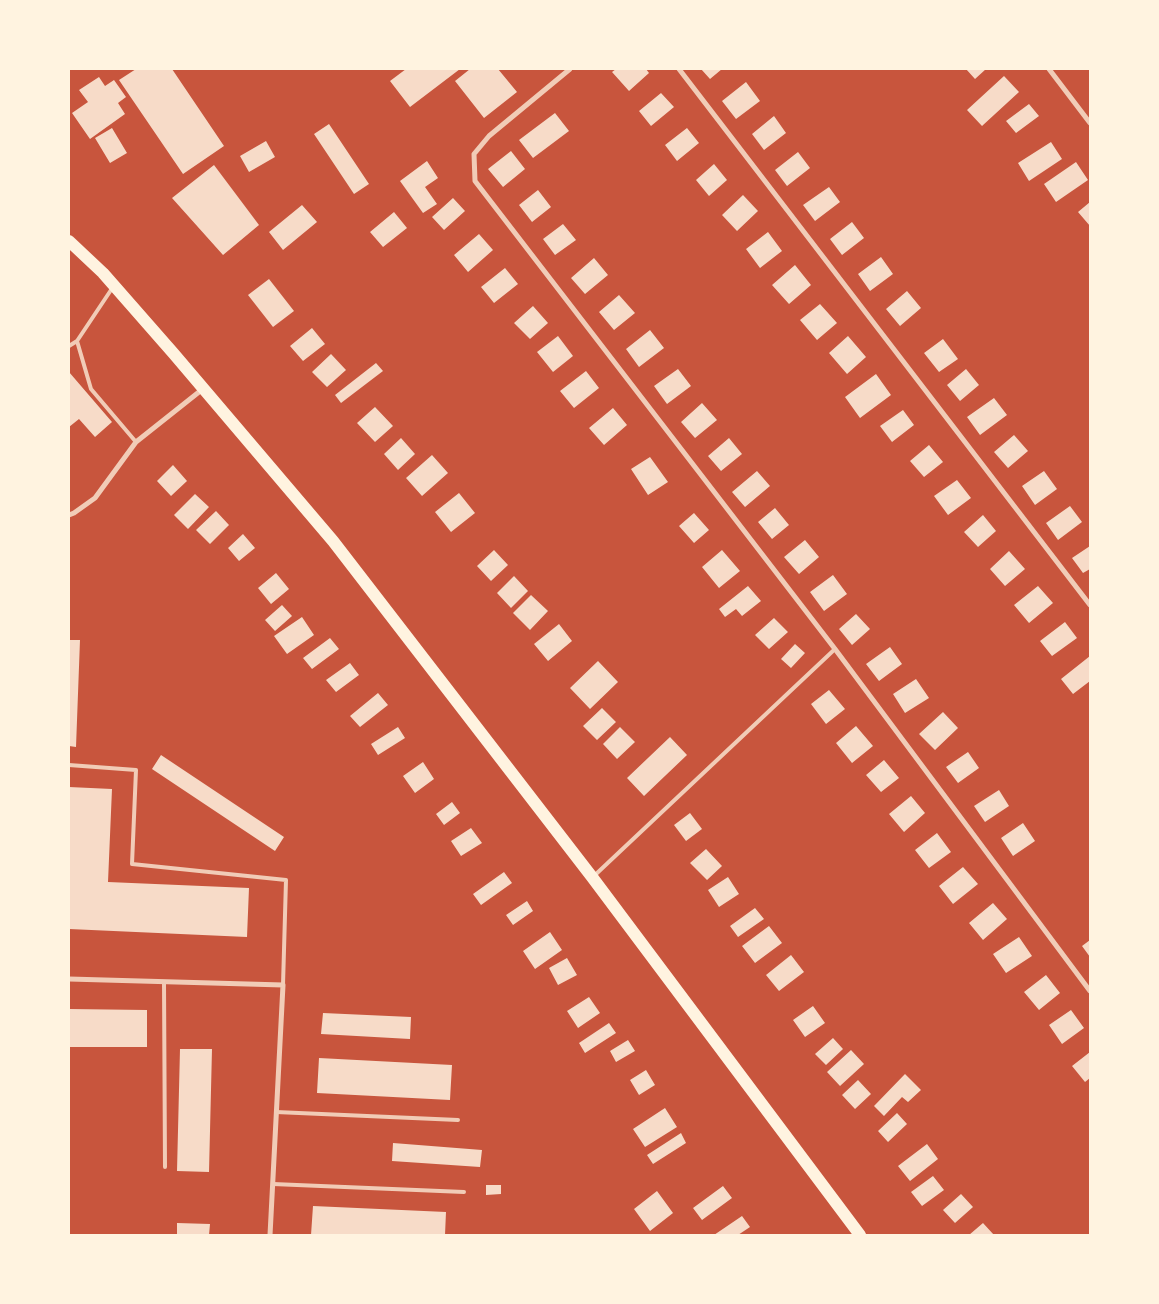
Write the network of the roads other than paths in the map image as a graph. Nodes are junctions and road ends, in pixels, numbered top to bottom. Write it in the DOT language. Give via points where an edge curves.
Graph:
graph roads {
  1 [pos="570,69"];
  2 [pos="679,69"];
  3 [pos="1049,69"];
  4 [pos="1090,122"];
  5 [pos="69,241"];
  6 [pos="114,285"];
  7 [pos="77,341"];
  8 [pos="69,346"];
  9 [pos="204,388"];
  10 [pos="136,442"];
  11 [pos="69,515"];
  12 [pos="1090,605"];
  13 [pos="835,649"];
  14 [pos="69,766"];
  15 [pos="592,877"];
  16 [pos="69,979"];
  17 [pos="164,982"];
  18 [pos="284,985"];
  19 [pos="1090,991"];
  20 [pos="276,1112"];
  21 [pos="458,1120"];
  22 [pos="166,1167"];
  23 [pos="273,1184"];
  24 [pos="464,1192"];
  25 [pos="270,1235"];
  26 [pos="860,1235"];
  1 -- 13 [label="street" via="488,136 474,154 476,181"];
  2 -- 12 [label="street"];
  3 -- 4 [label="street"];
  5 -- 6 [label="main road"];
  6 -- 7 [label="lane"];
  6 -- 9 [label="main road"];
  7 -- 8 [label="lane"];
  7 -- 10 [label="lane" via="91,389"];
  9 -- 10 [label="street"];
  9 -- 15 [label="main road" via="333,541"];
  10 -- 11 [label="street" via="95,498"];
  13 -- 15 [label="lane"];
  13 -- 19 [label="street"];
  14 -- 18 [label="lane" via="136,770 132,864 286,880"];
  15 -- 26 [label="main road"];
  16 -- 17 [label="street"];
  17 -- 18 [label="street"];
  17 -- 22 [label="lane"];
  18 -- 20 [label="street"];
  20 -- 21 [label="lane"];
  20 -- 23 [label="street"];
  23 -- 24 [label="lane"];
  23 -- 25 [label="street"];
}
